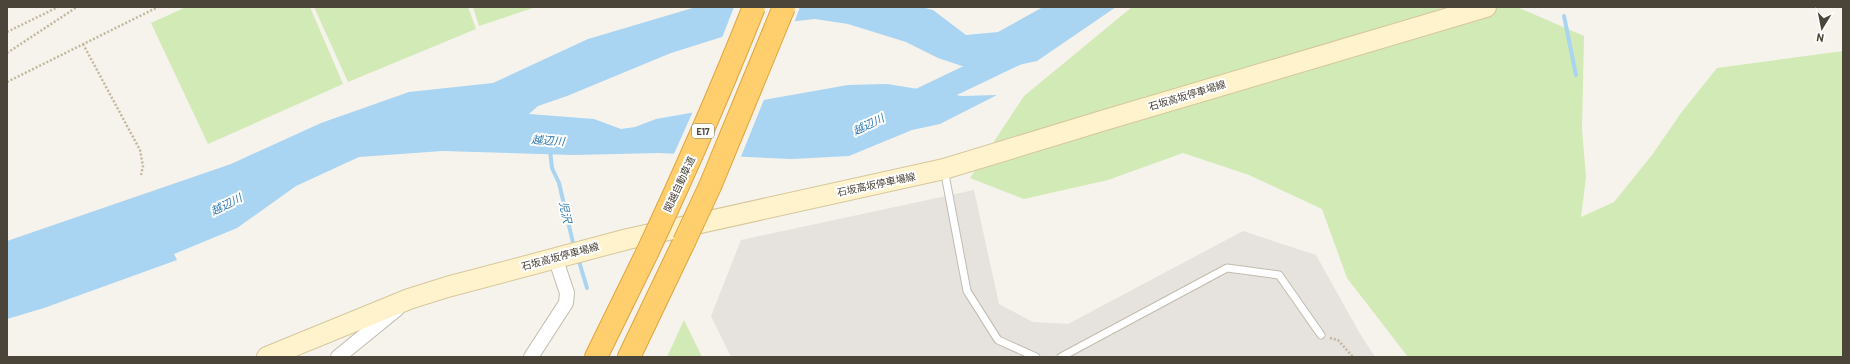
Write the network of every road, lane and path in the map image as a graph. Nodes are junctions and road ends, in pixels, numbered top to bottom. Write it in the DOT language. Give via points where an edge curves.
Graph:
graph roads {
  1 [pos="58,7"];
  2 [pos="77,7"];
  3 [pos="158,7"];
  4 [pos="754,7"];
  5 [pos="784,7"];
  6 [pos="1486,7"];
  7 [pos="7,32"];
  8 [pos="84,44"];
  9 [pos="7,53"];
  10 [pos="7,82"];
  11 [pos="944,170"];
  12 [pos="141,175"];
  13 [pos="561,256"];
  14 [pos="634,282"];
  15 [pos="409,299"];
  16 [pos="1321,335"];
  17 [pos="266,357"];
  18 [pos="338,357"];
  19 [pos="531,357"];
  20 [pos="582,357"];
  21 [pos="596,357"];
  22 [pos="629,357"];
  23 [pos="1036,357"];
  24 [pos="1061,357"];
  25 [pos="1353,357"];
  1 -- 7 [label="path"];
  2 -- 9 [label="path"];
  3 -- 8 [label="path"];
  4 -- 14 [label="highway, 関越自動車道 / E17, bridge" via="732,64"];
  5 -- 22 [label="highway, E17, bridge" via="711,184"];
  6 -- 11 [label="main road, 石坂高坂停車場線"];
  8 -- 10 [label="path"];
  8 -- 12 [label="path" via="140,150 143,166"];
  11 -- 13 [label="main road, 石坂高坂停車場線"];
  11 -- 23 [label="lane" via="967,291 998,340"];
  13 -- 15 [label="main road, 石坂高坂停車場線"];
  13 -- 19 [label="street" via="567,293 566,303"];
  14 -- 20 [label="highway"];
  14 -- 21 [label="highway, 関越自動車道 / E17"];
  15 -- 17 [label="main road, 石坂高坂停車場線"];
  15 -- 18 [label="street"];
  16 -- 24 [label="lane" via="1279,275 1227,268"];
  16 -- 25 [label="path" via="1338,340"];
}
